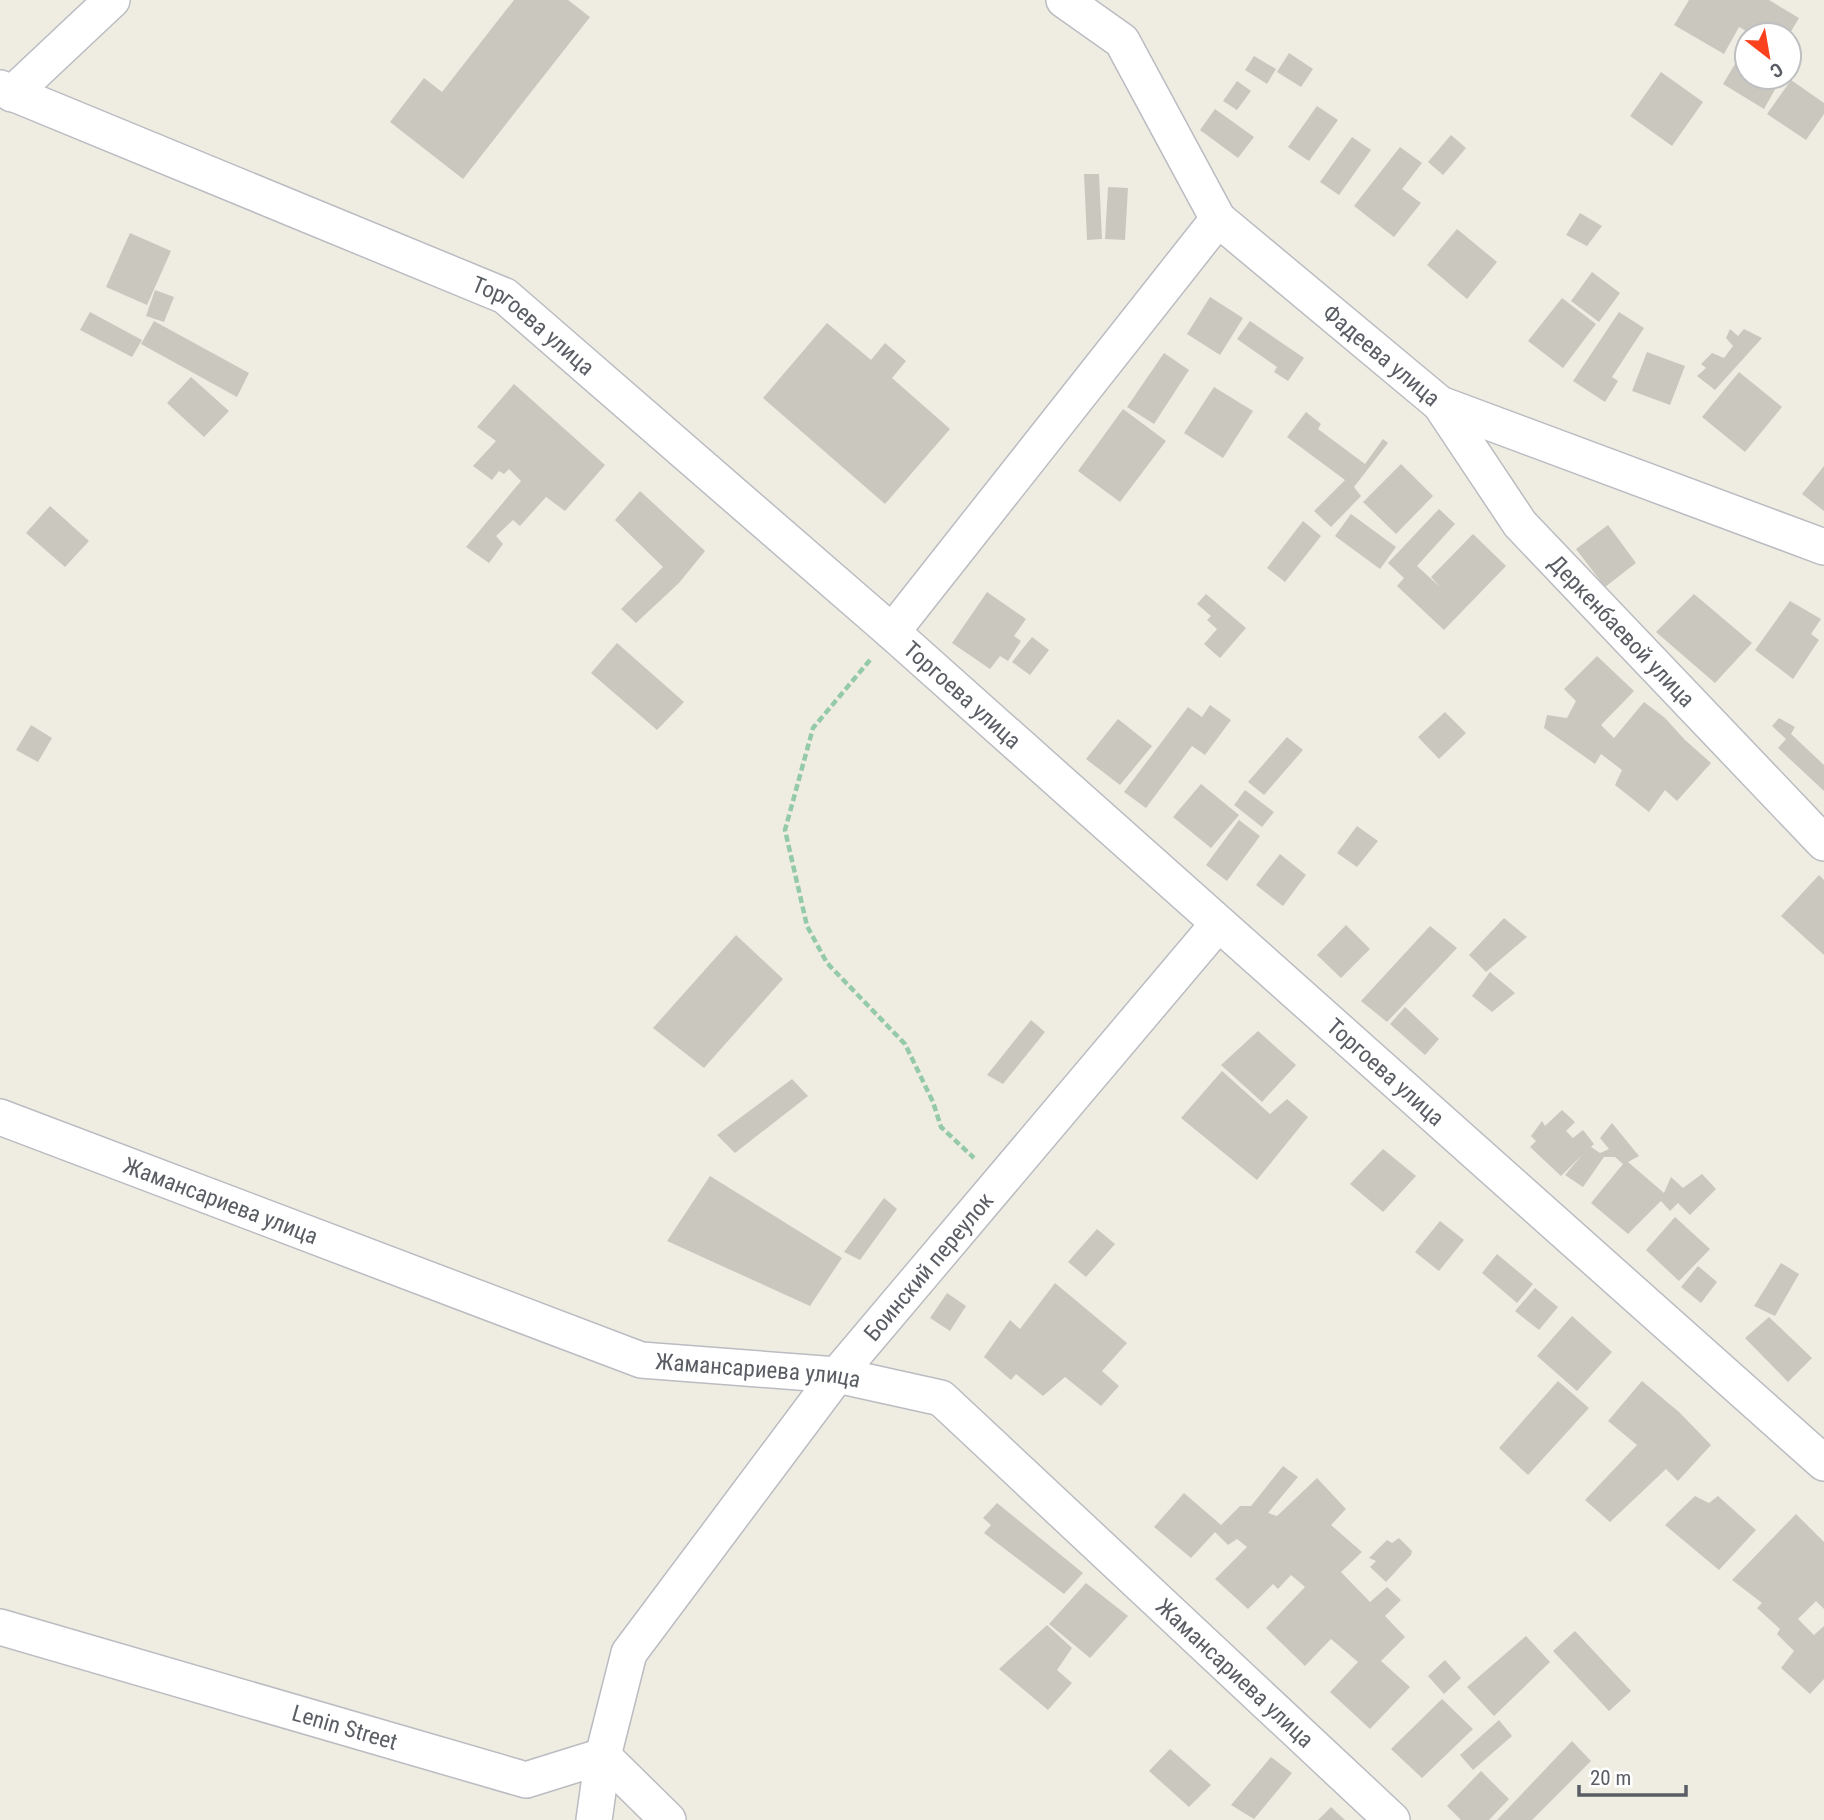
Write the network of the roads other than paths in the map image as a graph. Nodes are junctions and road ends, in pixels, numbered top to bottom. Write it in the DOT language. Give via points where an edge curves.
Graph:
graph roads {
  1 [pos="112,0"];
  2 [pos="1064,0"];
  3 [pos="6,91"];
  4 [pos="1218,219"];
  5 [pos="1440,404"];
  6 [pos="1824,547"];
  7 [pos="892,632"];
  8 [pos="1824,844"];
  9 [pos="1218,924"];
  10 [pos="0,1117"];
  11 [pos="837,1375"];
  12 [pos="1824,1463"];
  13 [pos="0,1627"];
  14 [pos="603,1756"];
  15 [pos="594,1820"];
  16 [pos="668,1820"];
  17 [pos="1392,1820"];
  1 -- 3 [label="street"];
  2 -- 4 [label="street, Фадеева улица" via="1122,41"];
  3 -- 7 [label="street, Торгоева улица" via="505,296"];
  4 -- 5 [label="street, Фадеева улица"];
  4 -- 7 [label="street"];
  5 -- 6 [label="street, Фадеева улица"];
  5 -- 8 [label="street, Деркенбаевой улица" via="1520,524"];
  7 -- 9 [label="street, Торгоева улица"];
  9 -- 11 [label="street, Боинский переулок"];
  9 -- 12 [label="street, Торгоева улица"];
  10 -- 11 [label="street, Жамансариева улица" via="641,1360"];
  11 -- 14 [label="street, Боинский переулок" via="629,1653"];
  11 -- 17 [label="street, Жамансариева улица" via="941,1398"];
  13 -- 14 [label="street, Lenin Street" via="526,1780"];
  14 -- 15 [label="street, Боинский переулок"];
  14 -- 16 [label="street"];
}
